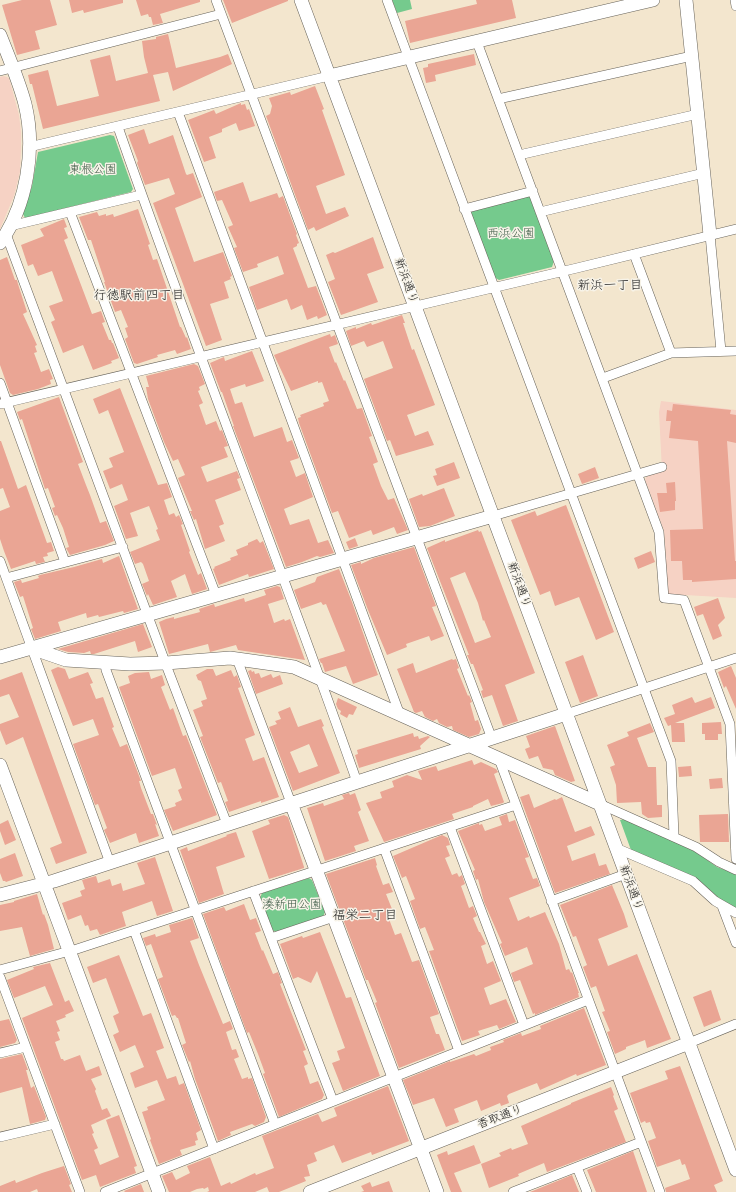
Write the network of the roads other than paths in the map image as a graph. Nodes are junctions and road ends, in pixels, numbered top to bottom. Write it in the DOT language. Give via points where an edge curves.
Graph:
graph roads {
  1 [pos="216,0"];
  2 [pos="300,0"];
  3 [pos="387,0"];
  4 [pos="653,0"];
  5 [pos="686,0"];
  6 [pos="735,0"];
  7 [pos="736,6"];
  8 [pos="221,14"];
  9 [pos="0,35"];
  10 [pos="477,42"];
  11 [pos="692,56"];
  12 [pos="408,58"];
  13 [pos="6,70"];
  14 [pos="329,76"];
  15 [pos="251,95"];
  16 [pos="498,99"];
  17 [pos="178,112"];
  18 [pos="698,114"];
  19 [pos="118,126"];
  20 [pos="29,147"];
  21 [pos="519,155"];
  22 [pos="704,173"];
  23 [pos="533,191"];
  24 [pos="141,195"];
  25 [pos="464,209"];
  26 [pos="70,212"];
  27 [pos="540,212"];
  28 [pos="736,229"];
  29 [pos="5,234"];
  30 [pos="710,235"];
  31 [pos="634,254"];
  32 [pos="562,271"];
  33 [pos="494,287"];
  34 [pos="415,306"];
  35 [pos="337,324"];
  36 [pos="263,342"];
  37 [pos="736,351"];
  38 [pos="721,352"];
  39 [pos="671,353"];
  40 [pos="201,356"];
  41 [pos="131,372"];
  42 [pos="603,378"];
  43 [pos="0,383"];
  44 [pos="64,388"];
  45 [pos="4,403"];
  46 [pos="662,467"];
  47 [pos="638,474"];
  48 [pos="570,493"];
  49 [pos="493,516"];
  50 [pos="416,538"];
  51 [pos="123,547"];
  52 [pos="343,559"];
  53 [pos="0,561"];
  54 [pos="65,562"];
  55 [pos="283,576"];
  56 [pos="6,578"];
  57 [pos="216,595"];
  58 [pos="148,615"];
  59 [pos="31,648"];
  60 [pos="0,656"];
  61 [pos="736,658"];
  62 [pos="237,659"];
  63 [pos="106,663"];
  64 [pos="166,663"];
  65 [pos="709,666"];
  66 [pos="320,678"];
  67 [pos="644,688"];
  68 [pos="566,714"];
  69 [pos="400,715"];
  70 [pos="492,739"];
  71 [pos="469,746"];
  72 [pos="499,759"];
  73 [pos="0,765"];
  74 [pos="357,782"];
  75 [pos="292,803"];
  76 [pos="600,804"];
  77 [pos="516,805"];
  78 [pos="228,824"];
  79 [pos="450,826"];
  80 [pos="674,836"];
  81 [pos="169,843"];
  82 [pos="384,848"];
  83 [pos="616,848"];
  84 [pos="736,859"];
  85 [pos="110,862"];
  86 [pos="736,870"];
  87 [pos="316,871"];
  88 [pos="626,874"];
  89 [pos="44,884"];
  90 [pos="253,892"];
  91 [pos="0,895"];
  92 [pos="552,901"];
  93 [pos="722,906"];
  94 [pos="195,911"];
  95 [pos="736,913"];
  96 [pos="334,917"];
  97 [pos="134,930"];
  98 [pos="271,938"];
  99 [pos="736,943"];
  100 [pos="69,952"];
  101 [pos="0,970"];
  102 [pos="0,977"];
  103 [pos="588,1000"];
  104 [pos="736,1024"];
  105 [pos="524,1025"];
  106 [pos="690,1043"];
  107 [pos="26,1047"];
  108 [pos="459,1051"];
  109 [pos="0,1053"];
  110 [pos="615,1072"];
  111 [pos="394,1077"];
  112 [pos="333,1101"];
  113 [pos="55,1124"];
  114 [pos="275,1124"];
  115 [pos="0,1137"];
  116 [pos="641,1142"];
  117 [pos="421,1148"];
  118 [pos="214,1149"];
  119 [pos="577,1167"];
  120 [pos="736,1170"];
  121 [pos="152,1173"];
  122 [pos="80,1192"];
  123 [pos="105,1192"];
  124 [pos="159,1192"];
  125 [pos="310,1192"];
  126 [pos="437,1192"];
  127 [pos="512,1192"];
  128 [pos="587,1192"];
  129 [pos="660,1192"];
  1 -- 8 [label="street"];
  2 -- 14 [label="street, 新浜通り"];
  3 -- 12 [label="street"];
  4 -- 10 [label="street"];
  5 -- 11 [label="street"];
  6 -- 7 [label="street"];
  8 -- 13 [label="street"];
  8 -- 15 [label="street"];
  9 -- 13 [label="street"];
  10 -- 12 [label="street"];
  10 -- 16 [label="street"];
  11 -- 16 [label="street"];
  11 -- 18 [label="street"];
  12 -- 14 [label="street"];
  12 -- 25 [label="street"];
  13 -- 20 [label="street" via="25,106"];
  14 -- 15 [label="street"];
  14 -- 34 [label="street, 新浜通り"];
  15 -- 17 [label="street"];
  15 -- 35 [label="street"];
  16 -- 21 [label="street"];
  17 -- 19 [label="street"];
  17 -- 36 [label="street"];
  18 -- 21 [label="street"];
  18 -- 22 [label="street"];
  19 -- 20 [label="street"];
  19 -- 24 [label="street"];
  20 -- 29 [label="street" via="24,189"];
  21 -- 23 [label="street"];
  22 -- 27 [label="street"];
  22 -- 30 [label="street"];
  23 -- 25 [label="street"];
  23 -- 27 [label="street"];
  24 -- 26 [label="street"];
  24 -- 40 [label="street"];
  25 -- 33 [label="street"];
  26 -- 29 [label="street"];
  26 -- 41 [label="street"];
  27 -- 32 [label="street"];
  28 -- 30 [label="street"];
  29 -- 44 [label="street"];
  30 -- 31 [label="street"];
  30 -- 38 [label="street"];
  31 -- 32 [label="street"];
  31 -- 39 [label="street"];
  32 -- 33 [label="street"];
  32 -- 42 [label="street"];
  33 -- 34 [label="street"];
  33 -- 48 [label="street"];
  34 -- 35 [label="street"];
  34 -- 49 [label="street, 新浜通り"];
  35 -- 36 [label="street"];
  35 -- 50 [label="street"];
  36 -- 40 [label="street"];
  36 -- 52 [label="street"];
  37 -- 38 [label="street"];
  38 -- 39 [label="street"];
  39 -- 42 [label="street"];
  40 -- 41 [label="street"];
  40 -- 55 [label="street"];
  41 -- 44 [label="street"];
  41 -- 57 [label="street"];
  42 -- 47 [label="street"];
  43 -- 45 [label="street"];
  44 -- 45 [label="street"];
  44 -- 51 [label="street"];
  45 -- 54 [label="street"];
  46 -- 47 [label="street"];
  47 -- 48 [label="street"];
  47 -- 65 [label="street" via="659,532 664,598 684,600"];
  48 -- 49 [label="street"];
  48 -- 67 [label="street"];
  49 -- 50 [label="street"];
  49 -- 68 [label="street, 新浜通り"];
  50 -- 52 [label="street"];
  50 -- 70 [label="street"];
  51 -- 54 [label="street"];
  51 -- 58 [label="street"];
  52 -- 55 [label="street"];
  52 -- 69 [label="street"];
  53 -- 56 [label="street"];
  54 -- 56 [label="street"];
  55 -- 57 [label="street"];
  55 -- 66 [label="street"];
  56 -- 59 [label="street"];
  57 -- 58 [label="street"];
  58 -- 59 [label="street"];
  58 -- 64 [label="street"];
  59 -- 60 [label="street"];
  59 -- 63 [label="street" via="66,660"];
  59 -- 85 [label="street"];
  61 -- 65 [label="street"];
  62 -- 64 [label="street"];
  62 -- 66 [label="street" via="294,667"];
  62 -- 75 [label="street"];
  63 -- 64 [label="street"];
  63 -- 81 [label="street" via="106,670"];
  64 -- 78 [label="street"];
  65 -- 67 [label="street"];
  65 -- 84 [label="street" via="730,724"];
  66 -- 69 [label="street"];
  66 -- 74 [label="street"];
  67 -- 68 [label="street"];
  67 -- 80 [label="street" via="671,761"];
  68 -- 70 [label="street"];
  68 -- 76 [label="street, 新浜通り"];
  69 -- 71 [label="street"];
  70 -- 71 [label="street"];
  71 -- 72 [label="street"];
  71 -- 74 [label="street"];
  72 -- 76 [label="street"];
  72 -- 77 [label="street"];
  73 -- 89 [label="street"];
  74 -- 75 [label="street"];
  75 -- 78 [label="street"];
  75 -- 87 [label="street"];
  76 -- 80 [label="street"];
  76 -- 83 [label="street, 新浜通り"];
  77 -- 79 [label="street"];
  77 -- 92 [label="street"];
  78 -- 81 [label="street"];
  79 -- 82 [label="street"];
  79 -- 105 [label="street"];
  80 -- 86 [label="street"];
  81 -- 85 [label="street"];
  81 -- 94 [label="street"];
  82 -- 87 [label="street"];
  82 -- 108 [label="street"];
  83 -- 88 [label="street, 新浜通り"];
  83 -- 93 [label="street" via="693,881"];
  85 -- 89 [label="street"];
  87 -- 90 [label="street"];
  87 -- 96 [label="street"];
  88 -- 92 [label="street"];
  88 -- 106 [label="street, 新浜通り"];
  89 -- 91 [label="street"];
  89 -- 100 [label="street"];
  90 -- 94 [label="street"];
  90 -- 98 [label="street"];
  92 -- 103 [label="street"];
  93 -- 95 [label="street"];
  93 -- 99 [label="street"];
  94 -- 97 [label="street"];
  94 -- 114 [label="street"];
  96 -- 98 [label="street"];
  96 -- 111 [label="street"];
  97 -- 100 [label="street"];
  97 -- 118 [label="street"];
  98 -- 112 [label="street"];
  100 -- 101 [label="street"];
  100 -- 121 [label="street"];
  102 -- 107 [label="street"];
  103 -- 105 [label="street"];
  103 -- 110 [label="street"];
  104 -- 106 [label="street"];
  105 -- 108 [label="street"];
  106 -- 110 [label="street, 香取通り"];
  106 -- 120 [label="street, 新浜通り"];
  107 -- 109 [label="street"];
  107 -- 113 [label="street"];
  108 -- 111 [label="street"];
  110 -- 116 [label="street"];
  110 -- 117 [label="street, 香取通り"];
  111 -- 112 [label="street"];
  111 -- 117 [label="street"];
  112 -- 114 [label="street"];
  113 -- 115 [label="street"];
  113 -- 122 [label="street"];
  114 -- 118 [label="street"];
  116 -- 119 [label="street"];
  116 -- 129 [label="street"];
  117 -- 125 [label="street, 香取通り"];
  117 -- 126 [label="street"];
  118 -- 121 [label="street"];
  119 -- 127 [label="street"];
  119 -- 128 [label="street"];
  121 -- 123 [label="street"];
  121 -- 124 [label="street"];
}
